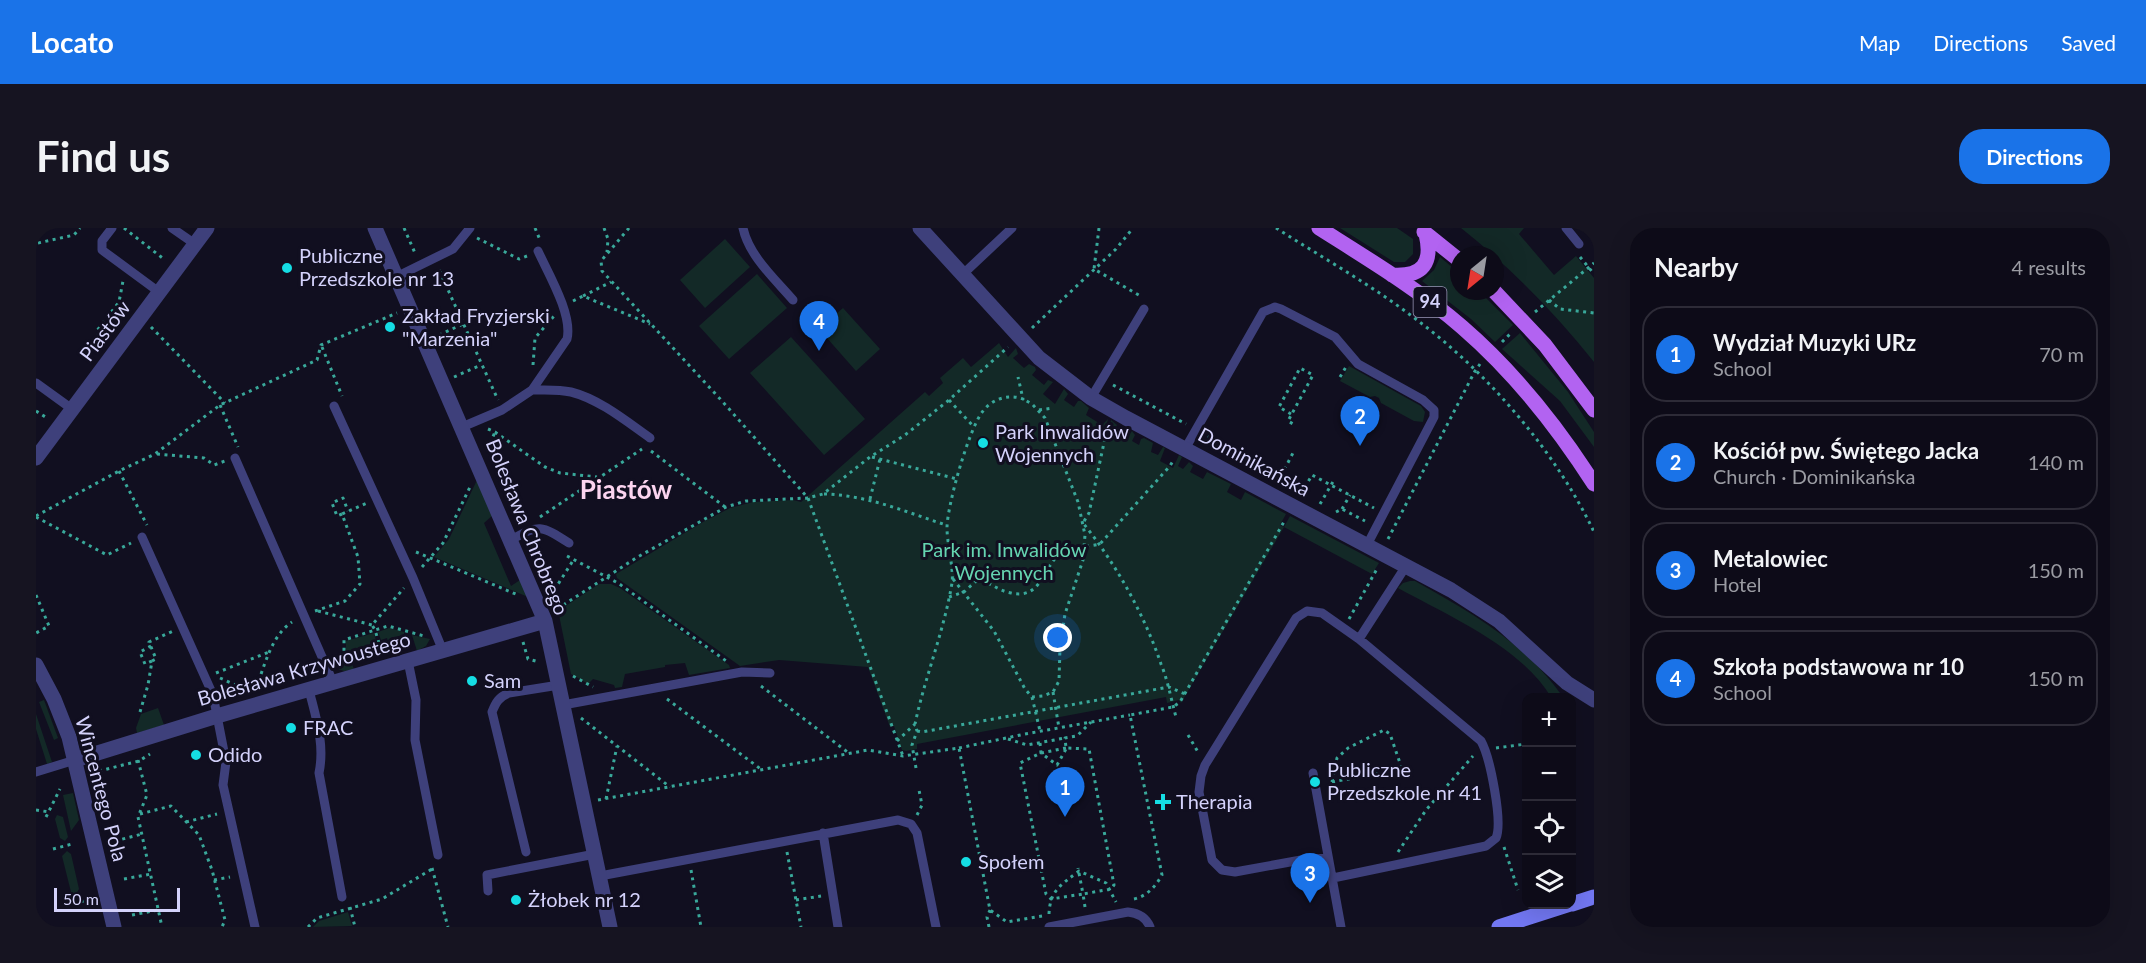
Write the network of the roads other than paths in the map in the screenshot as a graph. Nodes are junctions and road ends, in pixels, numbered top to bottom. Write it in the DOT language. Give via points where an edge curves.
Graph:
graph roads {
  1 [pos="112,228"];
  2 [pos="172,228"];
  3 [pos="207,228"];
  4 [pos="375,228"];
  5 [pos="743,228"];
  6 [pos="920,228"];
  7 [pos="1012,228"];
  8 [pos="1319,228"];
  9 [pos="1566,228"];
  10 [pos="469,231"];
  11 [pos="1422,231"];
  12 [pos="195,244"];
  13 [pos="1579,244"];
  14 [pos="538,251"];
  15 [pos="1450,254"];
  16 [pos="962,275"];
  17 [pos="1392,275"];
  18 [pos="396,277"];
  19 [pos="159,292"];
  20 [pos="793,300"];
  21 [pos="1503,300"];
  22 [pos="1144,309"];
  23 [pos="36,383"];
  24 [pos="532,390"];
  25 [pos="1091,398"];
  26 [pos="334,406"];
  27 [pos="72,409"];
  28 [pos="1594,410"];
  29 [pos="467,425"];
  30 [pos="650,438"];
  31 [pos="1183,448"];
  32 [pos="36,457"];
  33 [pos="235,458"];
  34 [pos="1594,484"];
  35 [pos="142,537"];
  36 [pos="516,538"];
  37 [pos="569,543"];
  38 [pos="1367,546"];
  39 [pos="1406,566"];
  40 [pos="549,616"];
  41 [pos="1359,639"];
  42 [pos="442,646"];
  43 [pos="408,661"];
  44 [pos="36,665"];
  45 [pos="770,673"];
  46 [pos="333,682"];
  47 [pos="559,685"];
  48 [pos="309,690"];
  49 [pos="1594,700"];
  50 [pos="563,705"];
  51 [pos="217,716"];
  52 [pos="75,760"];
  53 [pos="36,772"];
  54 [pos="1313,773"];
  55 [pos="823,833"];
  56 [pos="526,852"];
  57 [pos="595,854"];
  58 [pos="438,855"];
  59 [pos="1327,858"];
  60 [pos="600,876"];
  61 [pos="1333,878"];
  62 [pos="488,891"];
  63 [pos="342,897"];
  64 [pos="1594,897"];
  65 [pos="1576,902"];
  66 [pos="1555,909"];
  67 [pos="114,927"];
  68 [pos="255,927"];
  69 [pos="610,927"];
  70 [pos="838,927"];
  71 [pos="936,927"];
  72 [pos="1049,927"];
  73 [pos="1150,927"];
  74 [pos="1341,927"];
  75 [pos="1499,927"];
  1 -- 19 [label="lane" via="102,241 102,250"];
  2 -- 12 [label="lane"];
  3 -- 12 [label="street, Piastów"];
  4 -- 18 [label="street, Bolesława Chrobrego"];
  5 -- 20 [label="lane" via="756,256"];
  6 -- 16 [label="street, Dominikańska"];
  7 -- 16 [label="lane"];
  8 -- 17 [label="main road, 94"];
  9 -- 13 [label="lane"];
  10 -- 18 [label="lane" via="453,249"];
  11 -- 15 [label="main road"];
  11 -- 17 [label="main road" via="1429,253 1426,262 1414,273"];
  12 -- 19 [label="street, Piastów"];
  14 -- 24 [label="lane" via="569,332"];
  16 -- 25 [label="street, Dominikańska" via="1039,358"];
  17 -- 34 [label="main road, 94" via="1491,353 1546,415"];
  18 -- 29 [label="street, Bolesława Chrobrego"];
  19 -- 27 [label="street, Piastów"];
  21 -- 28 [label="main road" via="1560,363"];
  22 -- 25 [label="lane"];
  23 -- 27 [label="lane"];
  24 -- 29 [label="lane" via="502,410"];
  24 -- 30 [label="lane" via="580,395"];
  25 -- 31 [label="street, Dominikańska"];
  26 -- 42 [label="lane"];
  27 -- 32 [label="street, Piastów"];
  29 -- 36 [label="street, Bolesława Chrobrego" via="479,467"];
  31 -- 38 [label="street, Dominikańska" via="1299,502"];
  31 -- 38 [label="lane" via="1263,312 1275,307 1326,332 1358,364 1434,410 1434,417 1372,525"];
  33 -- 46 [label="lane"];
  35 -- 51 [label="lane" via="213,695"];
  36 -- 37 [label="lane" via="530,530 543,529"];
  36 -- 40 [label="street, Bolesława Chrobrego"];
  38 -- 39 [label="street, Dominikańska"];
  39 -- 41 [label="lane"];
  39 -- 49 [label="street, Dominikańska" via="1498,621 1567,683"];
  40 -- 42 [label="street, Bolesława Krzywoustego"];
  40 -- 47 [label="street, Bolesława Chrobrego"];
  41 -- 59 [label="lane" via="1322,613 1307,611 1296,618 1201,776 1199,792 1212,860 1222,870 1235,872"];
  41 -- 61 [label="lane" via="1476,736 1486,750 1500,824 1496,838 1486,846"];
  42 -- 43 [label="street, Bolesława Krzywoustego"];
  43 -- 46 [label="street, Bolesława Krzywoustego"];
  43 -- 58 [label="lane" via="416,700 415,740"];
  44 -- 52 [label="street, Wincentego Pola" via="54,699"];
  45 -- 50 [label="lane" via="742,672"];
  46 -- 48 [label="street, Bolesława Krzywoustego"];
  47 -- 50 [label="street, Bolesława Chrobrego"];
  47 -- 56 [label="lane" via="502,696 492,711"];
  48 -- 51 [label="street, Bolesława Krzywoustego"];
  48 -- 63 [label="lane" via="320,735 319,773"];
  50 -- 57 [label="street, Bolesława Chrobrego"];
  51 -- 52 [label="street, Bolesława Krzywoustego"];
  51 -- 68 [label="lane" via="226,762 223,785"];
  52 -- 53 [label="lane"];
  52 -- 67 [label="street, Wincentego Pola"];
  54 -- 59 [label="lane"];
  55 -- 60 [label="lane"];
  55 -- 70 [label="lane"];
  55 -- 71 [label="lane" via="898,820 911,824 917,833"];
  57 -- 60 [label="street, Bolesława Chrobrego"];
  57 -- 62 [label="lane" via="488,874"];
  59 -- 61 [label="lane"];
  60 -- 69 [label="street, Bolesława Chrobrego"];
  61 -- 74 [label="lane"];
  64 -- 65 [label="main road"];
  66 -- 75 [label="main road"];
  72 -- 73 [label="lane" via="1128,912 1144,917"];
}
